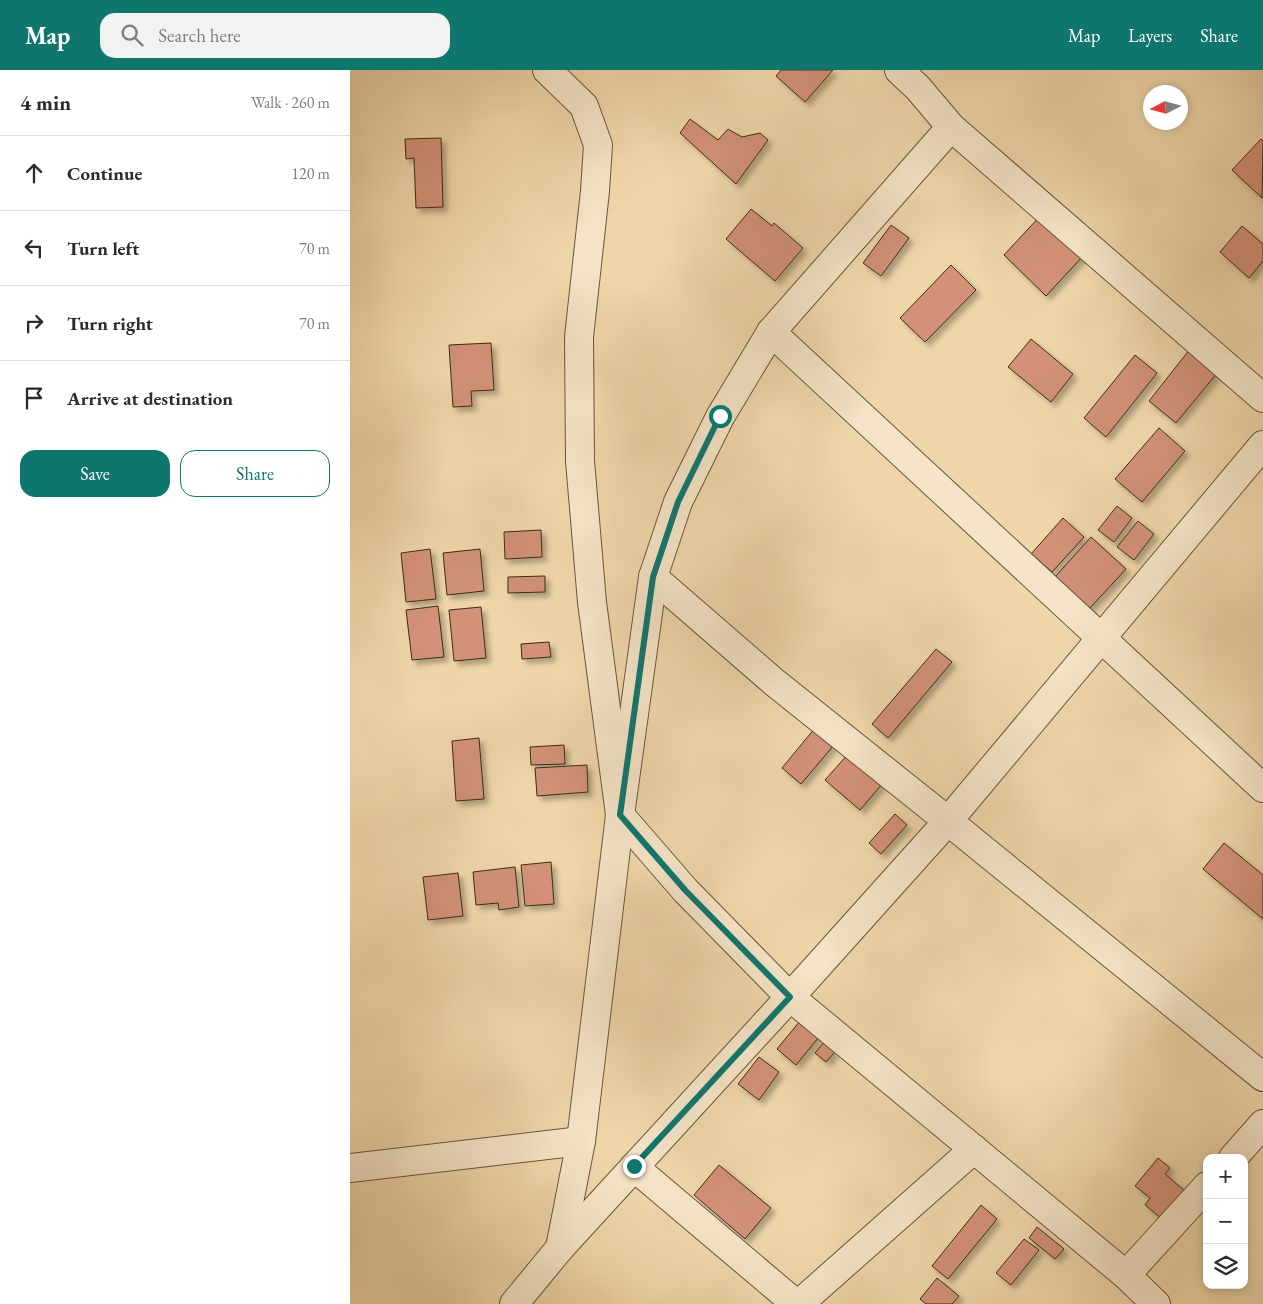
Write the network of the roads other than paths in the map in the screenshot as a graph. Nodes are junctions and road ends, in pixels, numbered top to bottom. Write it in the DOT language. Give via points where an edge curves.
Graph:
graph roads {
  1 [pos="547,70"];
  2 [pos="914,76"];
  3 [pos="951,127"];
  4 [pos="771,332"];
  5 [pos="1263,398"];
  6 [pos="1263,445"];
  7 [pos="653,577"];
  8 [pos="1101,638"];
  9 [pos="1263,788"];
  10 [pos="620,815"];
  11 [pos="948,821"];
  12 [pos="790,997"];
  13 [pos="1263,1077"];
  14 [pos="1263,1124"];
  15 [pos="581,1141"];
  16 [pos="974,1149"];
  17 [pos="1236,1154"];
  18 [pos="634,1166"];
  19 [pos="350,1168"];
  20 [pos="1203,1190"];
  21 [pos="560,1248"];
  22 [pos="1126,1275"];
  23 [pos="514,1304"];
  24 [pos="798,1304"];
  25 [pos="1156,1304"];
  1 -- 10 [label="street" via="584,106 598,145 580,337 580,461 592,602"];
  2 -- 3 [label="street"];
  3 -- 4 [label="street"];
  3 -- 5 [label="street"];
  4 -- 7 [label="street" via="720,416 678,502"];
  4 -- 8 [label="street"];
  6 -- 8 [label="street"];
  7 -- 10 [label="street"];
  7 -- 11 [label="street" via="774,682"];
  8 -- 9 [label="street"];
  8 -- 11 [label="street"];
  10 -- 12 [label="street" via="685,890"];
  10 -- 15 [label="street"];
  11 -- 12 [label="street"];
  11 -- 13 [label="street"];
  12 -- 16 [label="street"];
  12 -- 18 [label="street"];
  14 -- 17 [label="street"];
  15 -- 19 [label="street"];
  15 -- 21 [label="street"];
  16 -- 22 [label="street"];
  16 -- 24 [label="street"];
  18 -- 21 [label="street"];
  18 -- 24 [label="street"];
  20 -- 22 [label="street"];
  21 -- 23 [label="street"];
  22 -- 25 [label="street"];
}
